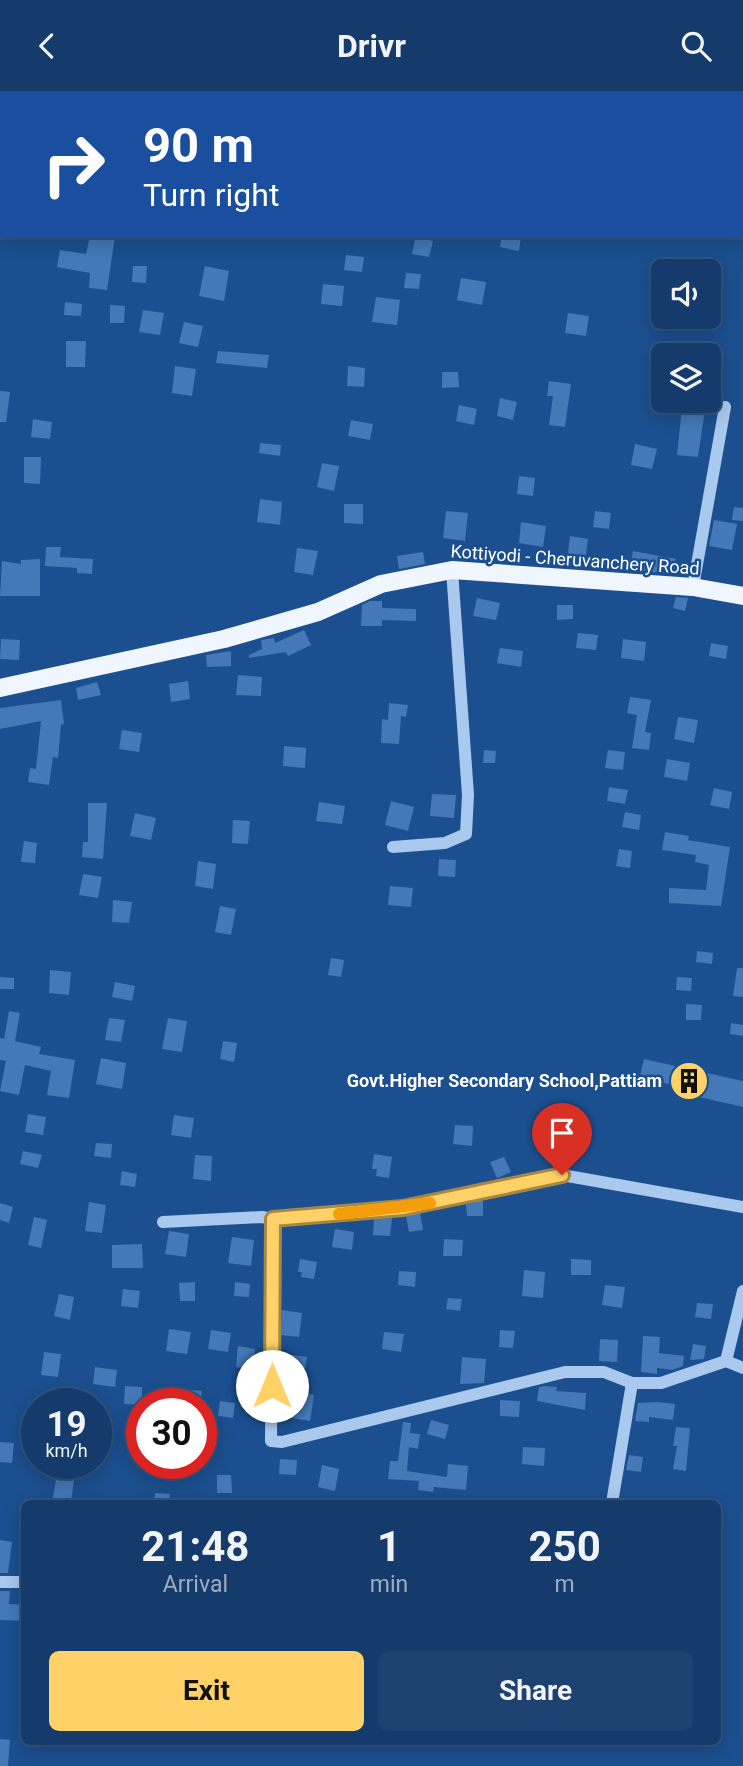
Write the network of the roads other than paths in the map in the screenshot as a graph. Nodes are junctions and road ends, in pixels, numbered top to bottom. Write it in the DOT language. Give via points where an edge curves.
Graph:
graph roads {
  1 [pos="725,407"];
  2 [pos="452,570"];
  3 [pos="693,587"];
  4 [pos="743,596"];
  5 [pos="0,688"];
  6 [pos="393,847"];
  7 [pos="743,1207"];
  8 [pos="273,1219"];
  9 [pos="163,1222"];
  10 [pos="743,1291"];
  11 [pos="726,1361"];
  12 [pos="743,1368"];
  13 [pos="632,1383"];
  14 [pos="612,1500"];
  15 [pos="0,1582"];
  16 [pos="21,1582"];
  1 -- 3 [label="street"];
  2 -- 3 [label="main road, Kottiyodi - Cheruvanchery Road"];
  2 -- 5 [label="main road, Kottiyodi - Cheruvanchery Road" via="381,584 318,612 224,639"];
  2 -- 6 [label="street" via="468,795 466,834 445,843"];
  3 -- 4 [label="main road, Kottiyodi - Cheruvanchery Road"];
  7 -- 8 [label="street" via="562,1175 403,1208"];
  8 -- 9 [label="street"];
  8 -- 13 [label="street" via="271,1441 565,1372 604,1372"];
  10 -- 11 [label="street"];
  11 -- 12 [label="street"];
  11 -- 13 [label="street" via="661,1383"];
  13 -- 14 [label="street"];
  15 -- 16 [label="street"];
}
